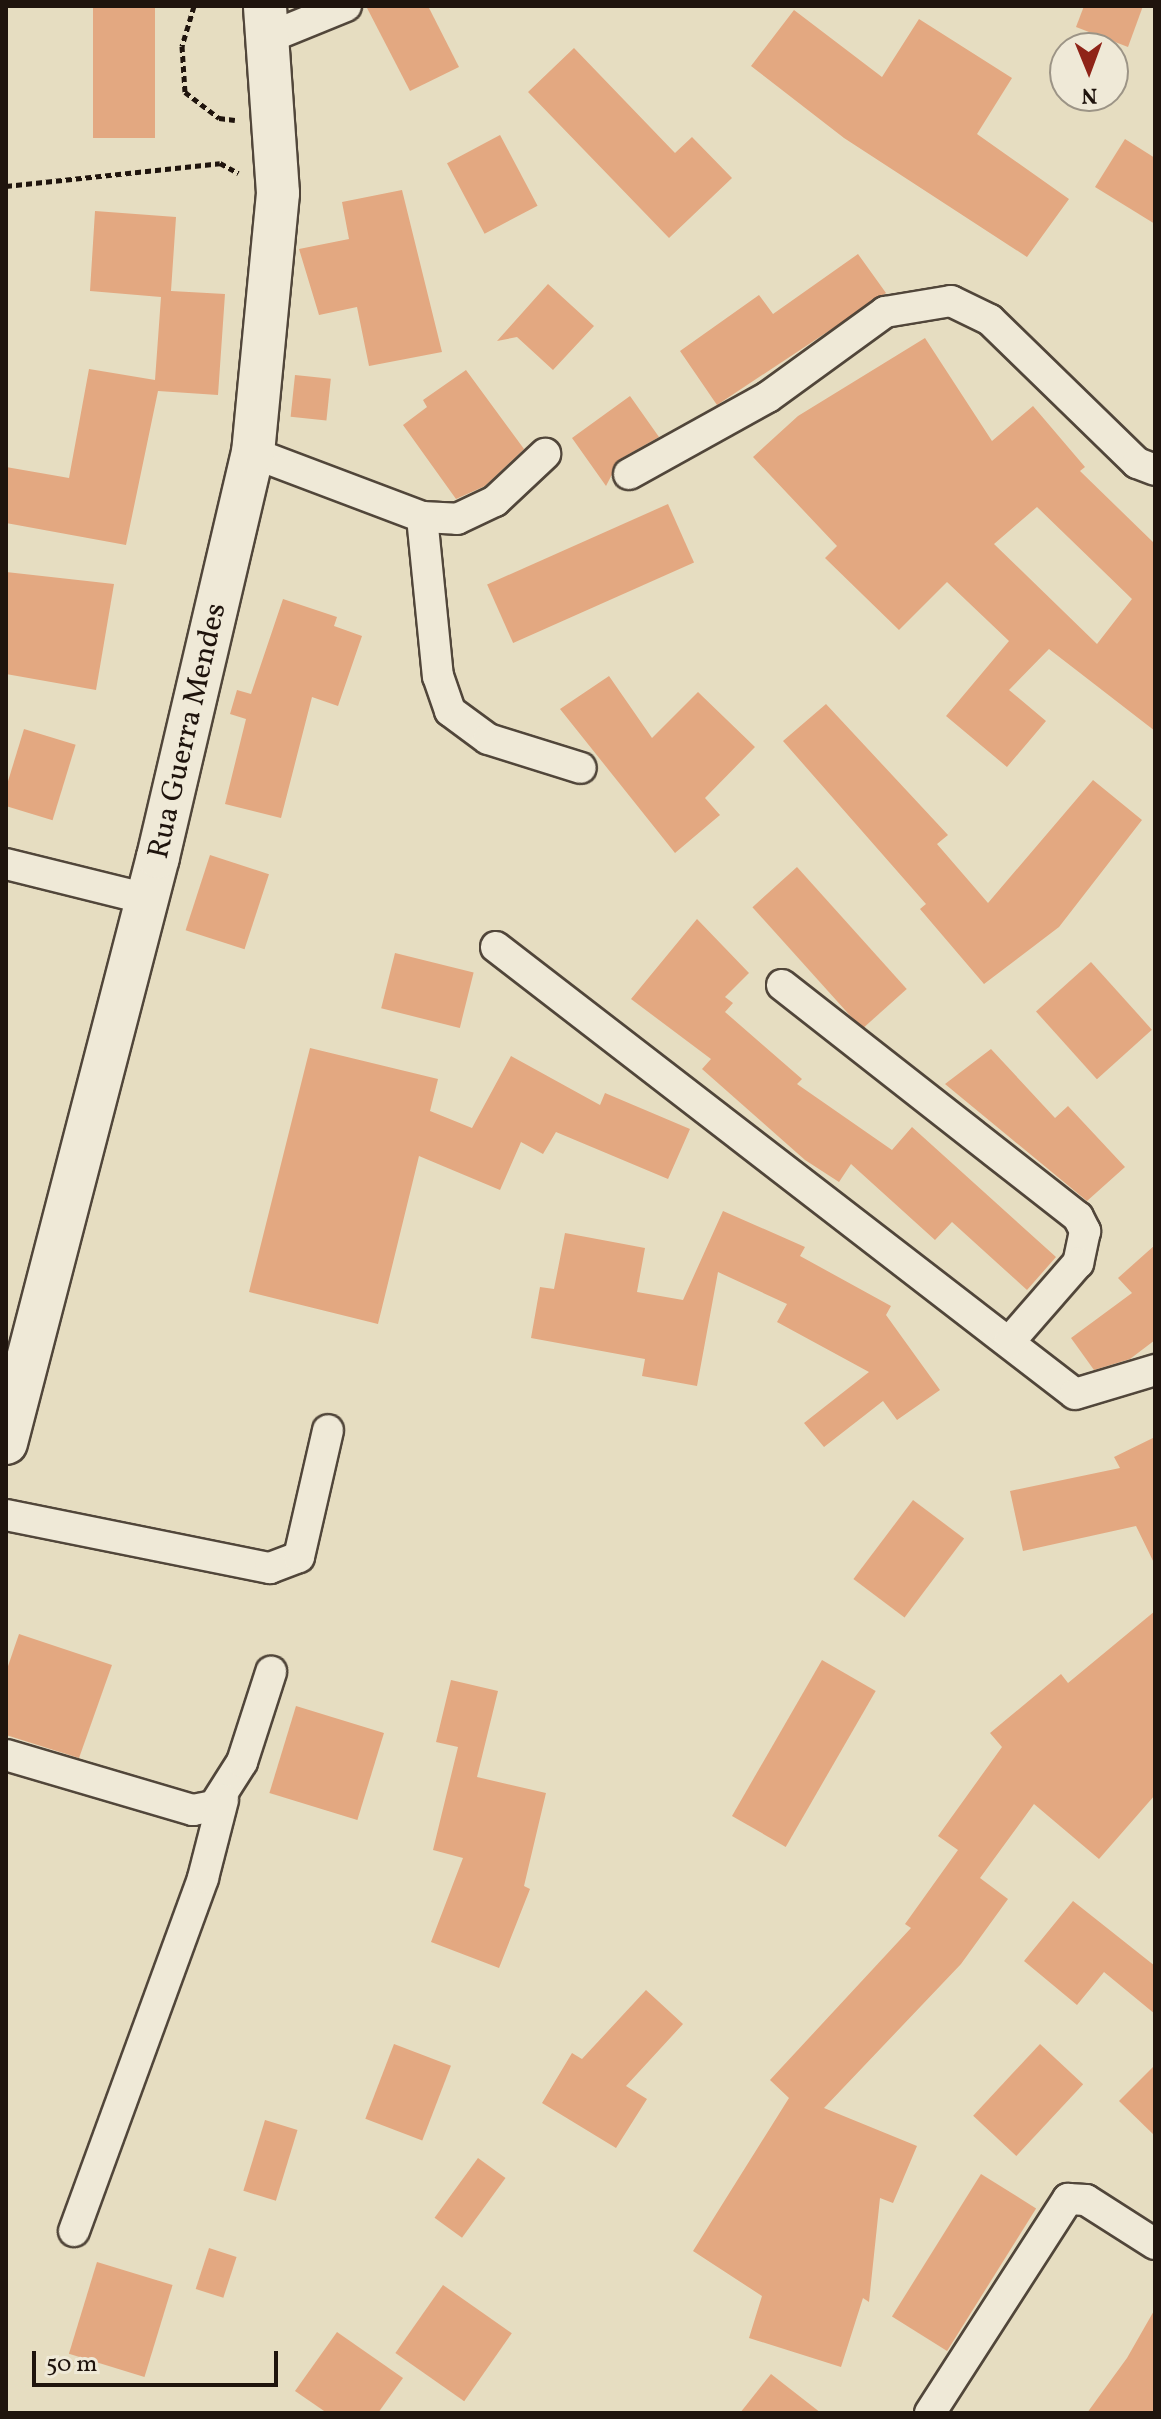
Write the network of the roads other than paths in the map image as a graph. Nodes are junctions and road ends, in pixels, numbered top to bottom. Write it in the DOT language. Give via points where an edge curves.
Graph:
graph roads {
  1 [pos="346,6"];
  2 [pos="267,22"];
  3 [pos="253,453"];
  4 [pos="545,454"];
  5 [pos="1155,470"];
  6 [pos="629,474"];
  7 [pos="422,517"];
  8 [pos="581,768"];
  9 [pos="6,864"];
  10 [pos="147,899"];
  11 [pos="496,947"];
  12 [pos="782,985"];
  13 [pos="1009,1342"];
  14 [pos="1155,1370"];
  15 [pos="328,1430"];
  16 [pos="6,1443"];
  17 [pos="6,1515"];
  18 [pos="271,1672"];
  19 [pos="6,1755"];
  20 [pos="223,1800"];
  21 [pos="74,2231"];
  22 [pos="1155,2244"];
  23 [pos="930,2413"];
  1 -- 2 [label="street"];
  2 -- 3 [label="street, Rua Guerra Mendes" via="278,193"];
  3 -- 7 [label="street"];
  3 -- 10 [label="street, Rua Guerra Mendes"];
  4 -- 7 [label="street" via="495,501 457,519"];
  5 -- 6 [label="street" via="1137,463 990,320 951,301 913,302 885,312 768,397"];
  7 -- 8 [label="street" via="438,676 450,711 488,739"];
  9 -- 10 [label="street"];
  10 -- 16 [label="street, Rua Guerra Mendes"];
  11 -- 13 [label="street"];
  12 -- 13 [label="street" via="1078,1217 1085,1231 1078,1263"];
  13 -- 14 [label="street" via="1075,1394"];
  15 -- 17 [label="street" via="299,1557 270,1568"];
  18 -- 20 [label="street"];
  19 -- 20 [label="street" via="193,1810"];
  20 -- 21 [label="street" via="203,1878"];
  22 -- 23 [label="street" via="1086,2200 1068,2199"];
}
